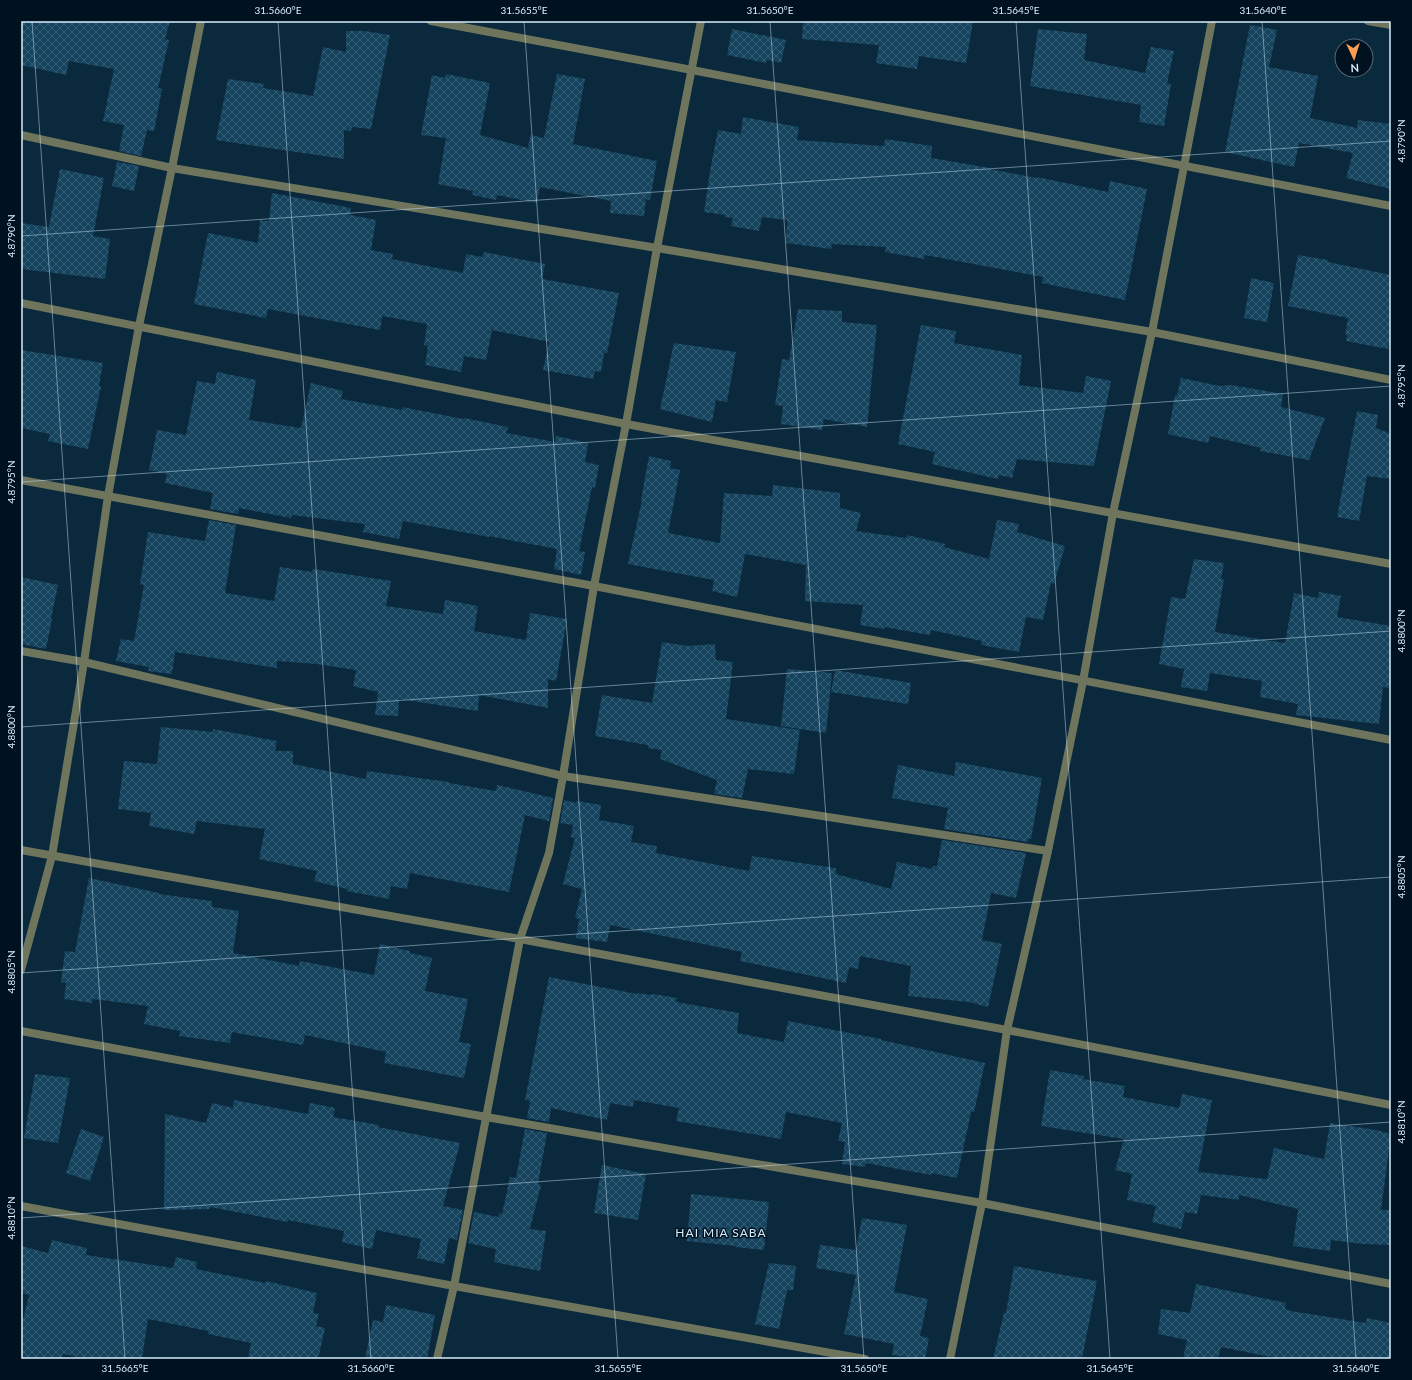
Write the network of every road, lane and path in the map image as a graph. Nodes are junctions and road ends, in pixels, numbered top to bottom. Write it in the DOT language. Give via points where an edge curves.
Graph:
graph roads {
  1 [pos="201,21"];
  2 [pos="431,21"];
  3 [pos="701,21"];
  4 [pos="1212,21"];
  5 [pos="1368,21"];
  6 [pos="1391,25"];
  7 [pos="692,70"];
  8 [pos="21,135"];
  9 [pos="1184,166"];
  10 [pos="172,168"];
  11 [pos="1391,206"];
  12 [pos="657,248"];
  13 [pos="21,304"];
  14 [pos="139,326"];
  15 [pos="1152,332"];
  16 [pos="1391,380"];
  17 [pos="626,424"];
  18 [pos="21,480"];
  19 [pos="108,496"];
  20 [pos="1113,513"];
  21 [pos="1391,564"];
  22 [pos="594,586"];
  23 [pos="21,651"];
  24 [pos="84,662"];
  25 [pos="1083,681"];
  26 [pos="1391,740"];
  27 [pos="564,776"];
  28 [pos="21,850"];
  29 [pos="1048,851"];
  30 [pos="52,856"];
  31 [pos="520,939"];
  32 [pos="21,970"];
  33 [pos="1007,1030"];
  34 [pos="21,1031"];
  35 [pos="1391,1105"];
  36 [pos="486,1117"];
  37 [pos="982,1203"];
  38 [pos="21,1206"];
  39 [pos="1391,1284"];
  40 [pos="454,1286"];
  41 [pos="437,1359"];
  42 [pos="865,1359"];
  43 [pos="950,1359"];
  1 -- 10 [label="street"];
  2 -- 7 [label="street"];
  3 -- 7 [label="street"];
  4 -- 9 [label="street"];
  5 -- 6 [label="street"];
  7 -- 9 [label="street"];
  7 -- 12 [label="street"];
  8 -- 10 [label="street"];
  9 -- 11 [label="street"];
  9 -- 15 [label="street"];
  10 -- 12 [label="street"];
  10 -- 14 [label="street"];
  12 -- 15 [label="street"];
  12 -- 17 [label="street"];
  13 -- 14 [label="street"];
  14 -- 17 [label="street"];
  14 -- 19 [label="street"];
  15 -- 16 [label="street"];
  15 -- 20 [label="street"];
  17 -- 20 [label="street"];
  17 -- 22 [label="street"];
  18 -- 19 [label="street"];
  19 -- 22 [label="street"];
  19 -- 24 [label="street"];
  20 -- 21 [label="street"];
  20 -- 25 [label="street"];
  22 -- 25 [label="street"];
  22 -- 27 [label="street"];
  23 -- 24 [label="street"];
  24 -- 27 [label="street"];
  24 -- 30 [label="street"];
  25 -- 26 [label="street"];
  25 -- 29 [label="street"];
  27 -- 29 [label="street"];
  27 -- 31 [label="street" via="549,853"];
  28 -- 30 [label="street"];
  29 -- 33 [label="street"];
  30 -- 31 [label="street"];
  30 -- 32 [label="street"];
  31 -- 33 [label="street"];
  31 -- 36 [label="street"];
  33 -- 35 [label="street"];
  33 -- 37 [label="street"];
  34 -- 36 [label="street"];
  36 -- 37 [label="street"];
  36 -- 40 [label="street"];
  37 -- 39 [label="street"];
  37 -- 43 [label="street"];
  38 -- 40 [label="street"];
  40 -- 41 [label="street"];
  40 -- 42 [label="street"];
}
